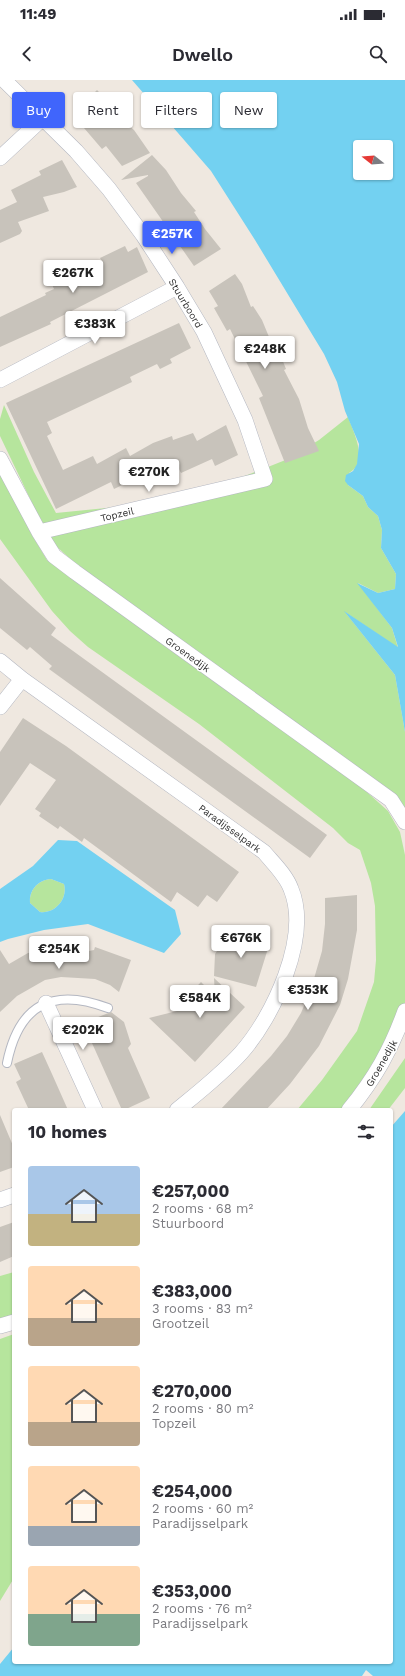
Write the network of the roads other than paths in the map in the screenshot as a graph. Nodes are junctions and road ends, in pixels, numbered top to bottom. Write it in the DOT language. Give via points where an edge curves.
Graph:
graph roads {
  1 [pos="4,80"];
  2 [pos="16,92"];
  3 [pos="32,128"];
  4 [pos="53,128"];
  5 [pos="0,158"];
  6 [pos="177,287"];
  7 [pos="0,380"];
  8 [pos="0,459"];
  9 [pos="265,479"];
  10 [pos="39,532"];
  11 [pos="0,661"];
  12 [pos="22,679"];
  13 [pos="0,706"];
  14 [pos="405,822"];
  15 [pos="46,1003"];
  16 [pos="108,1008"];
  17 [pos="405,1011"];
  18 [pos="7,1063"];
  19 [pos="94,1108"];
  20 [pos="179,1108"];
  21 [pos="351,1108"];
  22 [pos="12,1196"];
  23 [pos="0,1200"];
  24 [pos="12,1323"];
  25 [pos="0,1326"];
  1 -- 2 [label="street, Stuurboord"];
  3 -- 5 [label="street"];
  4 -- 6 [label="street, Stuurboord" via="109,189"];
  6 -- 7 [label="street"];
  6 -- 9 [label="street, Stuurboord" via="204,332 245,420"];
  8 -- 10 [label="street, Groenedijk"];
  9 -- 10 [label="street, Topzeil"];
  10 -- 14 [label="street, Groenedijk" via="54,556 391,800"];
  11 -- 12 [label="street, Paradijsselpark"];
  12 -- 13 [label="street"];
  12 -- 20 [label="street, Paradijsselpark" via="264,852 291,889 297,916 294,949 283,983 266,1020 241,1053"];
  15 -- 16 [label="lane" via="67,998 89,1001"];
  15 -- 18 [label="lane" via="31,1013 17,1030"];
  15 -- 19 [label="street"];
  17 -- 21 [label="street, Groenedijk" via="395,1039 370,1083"];
  22 -- 23 [label="street"];
  24 -- 25 [label="street"];
}
